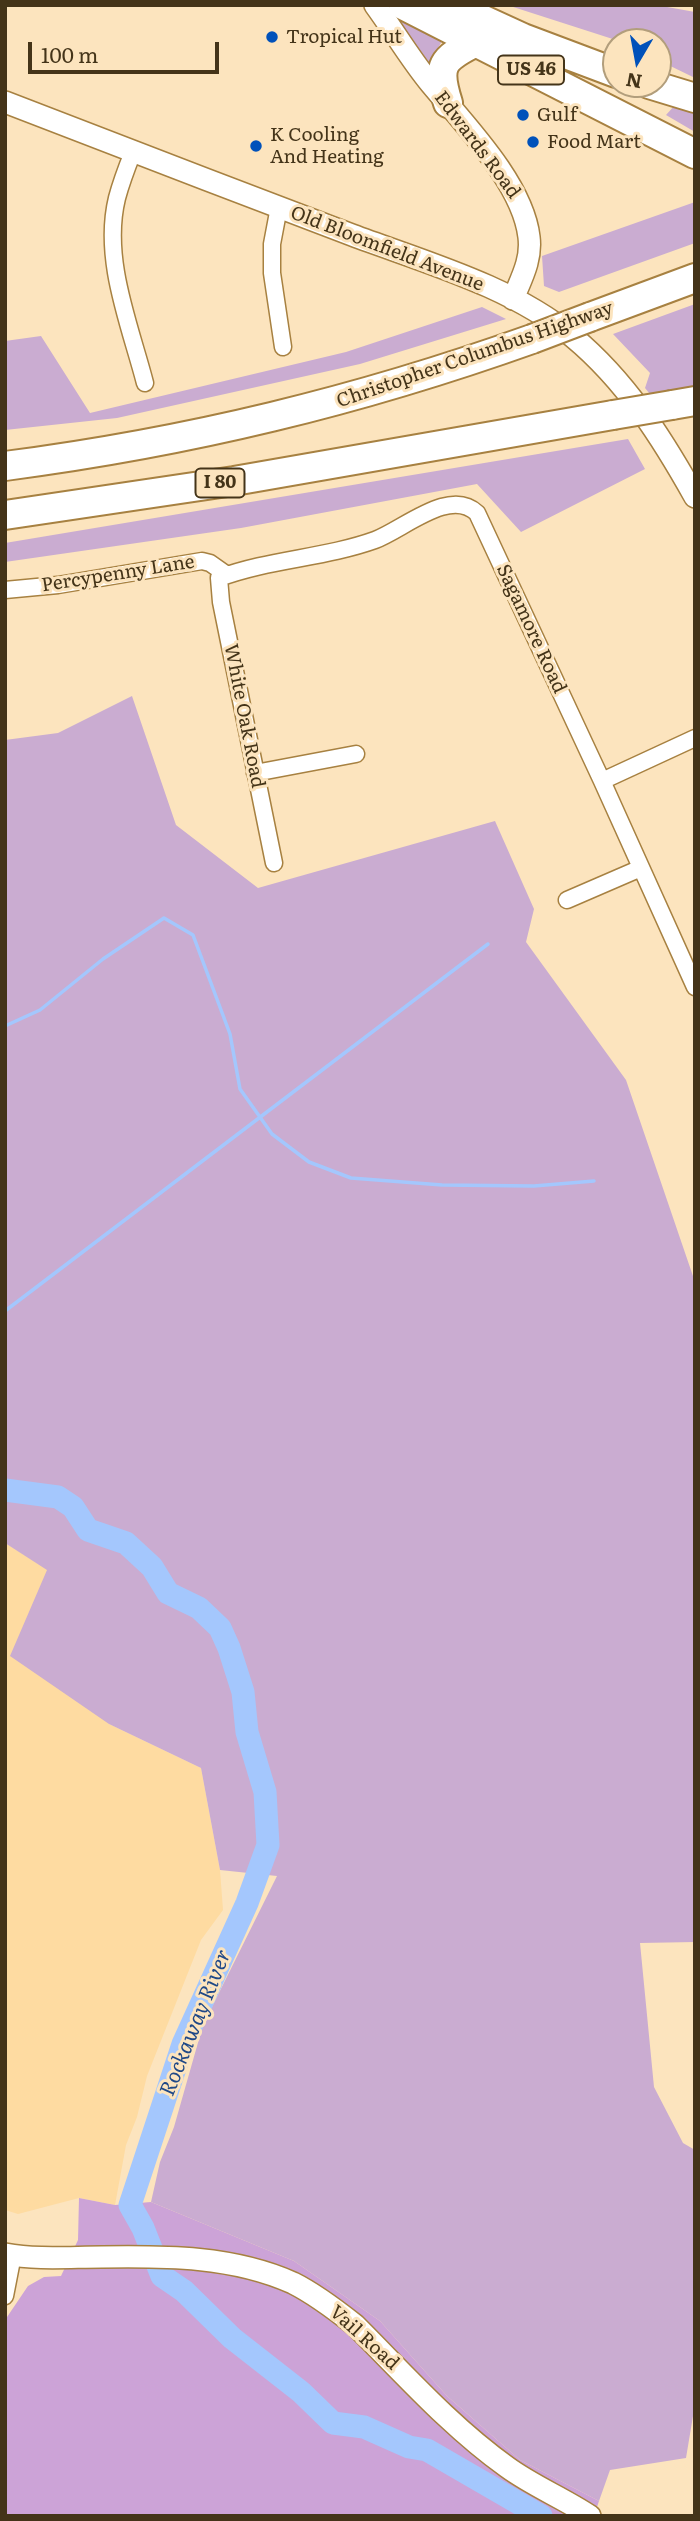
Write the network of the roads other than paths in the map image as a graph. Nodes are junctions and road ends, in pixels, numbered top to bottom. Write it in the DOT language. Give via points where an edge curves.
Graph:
graph roads {
  1 [pos="375,5"];
  2 [pos="403,5"];
  3 [pos="451,5"];
  4 [pos="476,42"];
  5 [pos="602,68"];
  6 [pos="672,91"];
  7 [pos="695,98"];
  8 [pos="5,102"];
  9 [pos="448,103"];
  10 [pos="132,152"];
  11 [pos="695,154"];
  12 [pos="279,207"];
  13 [pos="695,278"];
  14 [pos="695,292"];
  15 [pos="652,294"];
  16 [pos="513,299"];
  17 [pos="283,347"];
  18 [pos="145,383"];
  19 [pos="684,403"];
  20 [pos="5,466"];
  21 [pos="694,496"];
  22 [pos="5,515"];
  23 [pos="227,575"];
  24 [pos="5,590"];
  25 [pos="695,738"];
  26 [pos="356,754"];
  27 [pos="255,774"];
  28 [pos="602,781"];
  29 [pos="274,863"];
  30 [pos="641,868"];
  31 [pos="567,900"];
  32 [pos="695,988"];
  33 [pos="9,2255"];
  34 [pos="5,2296"];
  35 [pos="590,2516"];
  1 -- 9 [label="street, Edwards Road"];
  2 -- 4 [label="highway, US 46"];
  3 -- 5 [label="highway"];
  4 -- 9 [label="highway" via="444,63 441,78"];
  4 -- 11 [label="highway, US 46"];
  6 -- 7 [label="highway"];
  8 -- 10 [label="street, Old Bloomfield Avenue"];
  9 -- 16 [label="street, Edwards Road" via="521,204 530,248"];
  10 -- 12 [label="street, Old Bloomfield Avenue"];
  10 -- 18 [label="street" via="116,200 113,249"];
  12 -- 16 [label="street, Old Bloomfield Avenue"];
  12 -- 17 [label="street" via="272,273"];
  13 -- 15 [label="highway, Christopher Columbus Highway"];
  14 -- 15 [label="highway"];
  15 -- 20 [label="highway, Christopher Columbus Highway, bridge" via="418,378 287,415 183,438"];
  16 -- 21 [label="street, Old Bloomfield Avenue" via="571,335 600,361 656,431"];
  19 -- 22 [label="highway, I 80, bridge" via="234,481"];
  23 -- 24 [label="street, Percypenny Lane" via="202,561"];
  23 -- 27 [label="street, White Oak Road" via="219,578 221,602"];
  23 -- 28 [label="street, Sagamore Road" via="377,539 445,505 470,507 477,513"];
  25 -- 28 [label="street"];
  26 -- 27 [label="street"];
  27 -- 29 [label="street, White Oak Road"];
  28 -- 30 [label="street, Sagamore Road"];
  30 -- 31 [label="street"];
  30 -- 32 [label="street, Sagamore Road"];
  33 -- 34 [label="street"];
  33 -- 35 [label="street, Vail Road" via="192,2259 251,2269 294,2284 355,2325 486,2452"];
}
